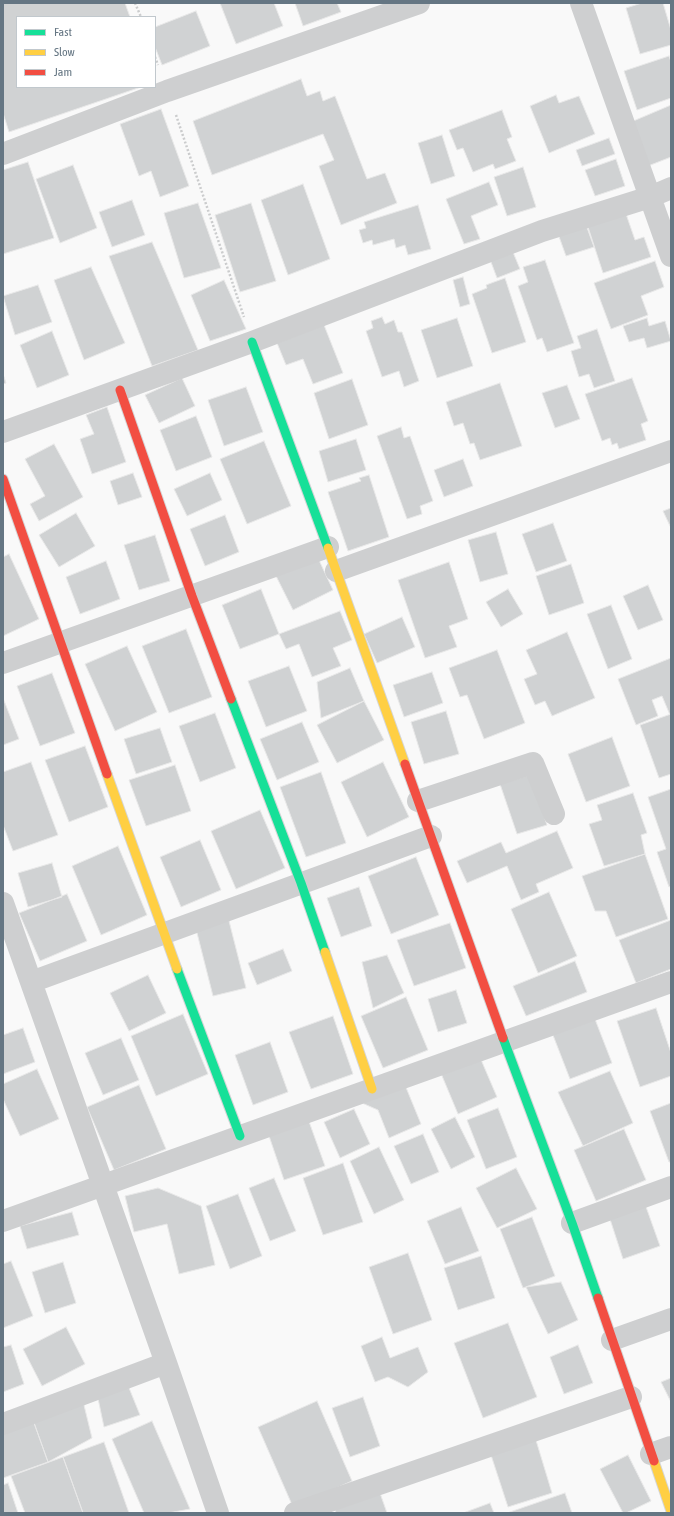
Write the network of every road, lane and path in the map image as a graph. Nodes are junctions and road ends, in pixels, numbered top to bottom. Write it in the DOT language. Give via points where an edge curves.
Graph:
graph roads {
  1 [pos="135,3"];
  2 [pos="419,3"];
  3 [pos="581,3"];
  4 [pos="140,16"];
  5 [pos="156,60"];
  6 [pos="168,91"];
  7 [pos="3,154"];
  8 [pos="671,188"];
  9 [pos="650,197"];
  10 [pos="671,256"];
  11 [pos="252,342"];
  12 [pos="120,390"];
  13 [pos="3,432"];
  14 [pos="671,451"];
  15 [pos="3,479"];
  16 [pos="328,547"];
  17 [pos="336,571"];
  18 [pos="192,596"];
  19 [pos="61,643"];
  20 [pos="3,663"];
  21 [pos="418,801"];
  22 [pos="554,814"];
  23 [pos="431,836"];
  24 [pos="301,883"];
  25 [pos="3,903"];
  26 [pos="164,933"];
  27 [pos="11,952"];
  28 [pos="31,982"];
  29 [pos="671,982"];
  30 [pos="504,1042"];
  31 [pos="372,1089"];
  32 [pos="240,1136"];
  33 [pos="103,1185"];
  34 [pos="671,1187"];
  35 [pos="3,1221"];
  36 [pos="572,1223"];
  37 [pos="671,1319"];
  38 [pos="612,1340"];
  39 [pos="166,1363"];
  40 [pos="631,1397"];
  41 [pos="3,1424"];
  42 [pos="661,1450"];
  43 [pos="671,1511"];
  44 [pos="218,1513"];
  45 [pos="295,1513"];
  1 -- 4 [label="path"];
  2 -- 6 [label="street"];
  3 -- 9 [label="street"];
  5 -- 6 [label="path"];
  6 -- 7 [label="street"];
  6 -- 11 [label="path"];
  8 -- 9 [label="street"];
  9 -- 10 [label="street"];
  9 -- 11 [label="street" via="542,231"];
  11 -- 12 [label="street"];
  11 -- 16 [label="street"];
  12 -- 13 [label="street"];
  12 -- 18 [label="street"];
  14 -- 17 [label="street"];
  15 -- 19 [label="street"];
  16 -- 17 [label="street"];
  16 -- 18 [label="street"];
  17 -- 21 [label="street"];
  18 -- 19 [label="street"];
  18 -- 24 [label="street"];
  19 -- 20 [label="street"];
  19 -- 26 [label="street"];
  21 -- 22 [label="street" via="533,763"];
  21 -- 23 [label="street"];
  23 -- 24 [label="street"];
  23 -- 30 [label="street"];
  24 -- 26 [label="street"];
  24 -- 31 [label="street"];
  25 -- 27 [label="street"];
  26 -- 28 [label="street"];
  26 -- 32 [label="street"];
  27 -- 28 [label="street"];
  28 -- 33 [label="street"];
  29 -- 30 [label="street"];
  30 -- 31 [label="street"];
  30 -- 36 [label="street"];
  31 -- 32 [label="street"];
  32 -- 33 [label="street"];
  33 -- 35 [label="street"];
  33 -- 39 [label="street"];
  34 -- 36 [label="street"];
  36 -- 38 [label="street"];
  37 -- 38 [label="street"];
  38 -- 40 [label="street"];
  39 -- 41 [label="street"];
  39 -- 44 [label="street"];
  40 -- 42 [label="street"];
  40 -- 45 [label="street"];
  42 -- 43 [label="street"];
}
